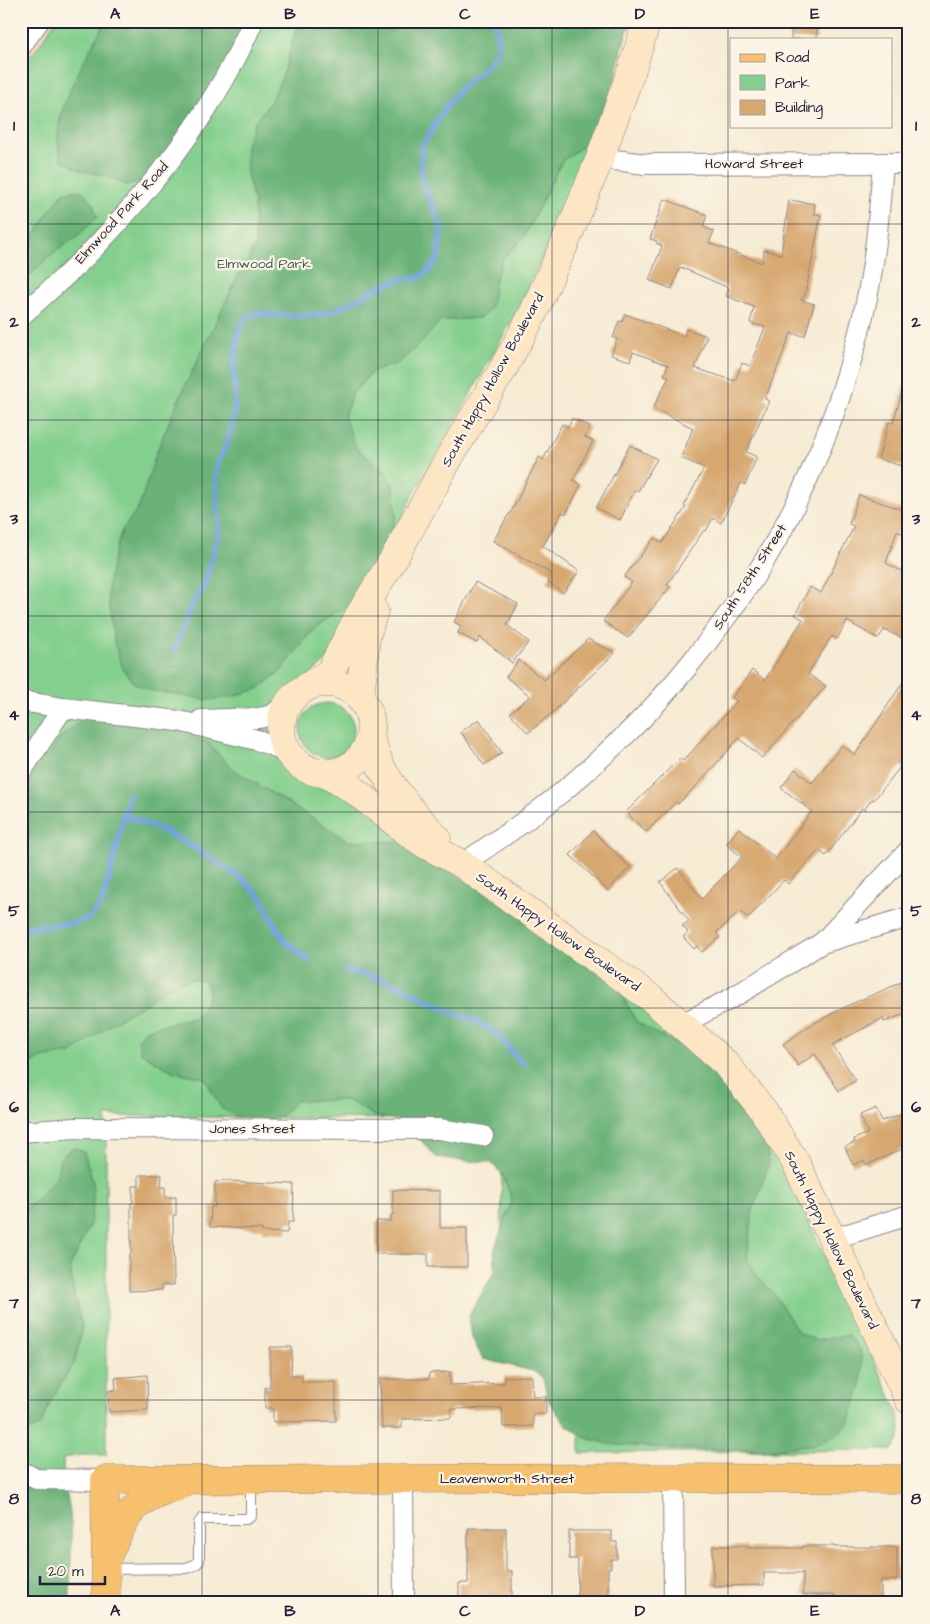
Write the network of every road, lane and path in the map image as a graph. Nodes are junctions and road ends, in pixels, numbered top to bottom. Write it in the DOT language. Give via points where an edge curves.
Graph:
graph roads {
  1 [pos="39,21"];
  2 [pos="254,21"];
  3 [pos="646,21"];
  4 [pos="21,46"];
  5 [pos="600,158"];
  6 [pos="883,163"];
  7 [pos="909,163"];
  8 [pos="21,316"];
  9 [pos="394,558"];
  10 [pos="301,692"];
  11 [pos="360,698"];
  12 [pos="21,701"];
  13 [pos="62,708"];
  14 [pos="180,721"];
  15 [pos="370,738"];
  16 [pos="288,755"];
  17 [pos="21,772"];
  18 [pos="326,774"];
  19 [pos="909,850"];
  20 [pos="462,864"];
  21 [pos="909,917"];
  22 [pos="822,943"];
  23 [pos="682,1024"];
  24 [pos="21,1132"];
  25 [pos="482,1136"];
  26 [pos="909,1214"];
  27 [pos="832,1239"];
  28 [pos="909,1400"];
  29 [pos="673,1478"];
  30 [pos="404,1479"];
  31 [pos="909,1479"];
  32 [pos="105,1480"];
  33 [pos="195,1480"];
  34 [pos="251,1480"];
  35 [pos="26,1481"];
  36 [pos="106,1565"];
  37 [pos="106,1603"];
  38 [pos="404,1603"];
  39 [pos="674,1603"];
  1 -- 4 [label="street"];
  2 -- 8 [label="street, Elmwood Park Road" via="217,91 158,176 98,244"];
  3 -- 5 [label="street, South Happy Hollow Boulevard"];
  5 -- 6 [label="street, Howard Street" via="645,164"];
  5 -- 9 [label="street, South Happy Hollow Boulevard" via="532,316"];
  6 -- 7 [label="street, Howard Street"];
  6 -- 20 [label="street, South 58th Street" via="878,238 863,318 841,393 812,468 785,524 753,578 715,633 670,688 621,739 572,784"];
  9 -- 10 [label="street, South Happy Hollow Boulevard" via="358,617 330,672"];
  9 -- 11 [label="street" via="366,637"];
  10 -- 11 [label="street" via="322,683 336,684"];
  10 -- 14 [label="street" via="273,715"];
  10 -- 16 [label="street" via="284,710 280,725"];
  11 -- 15 [label="street" via="368,710"];
  12 -- 13 [label="street"];
  13 -- 14 [label="street"];
  13 -- 17 [label="street"];
  14 -- 16 [label="street" via="257,740"];
  15 -- 18 [label="street" via="354,764 341,772"];
  15 -- 20 [label="street, South Happy Hollow Boulevard" via="380,765 395,789 415,816"];
  16 -- 18 [label="street" via="312,772"];
  18 -- 20 [label="street, South Happy Hollow Boulevard" via="351,788 428,846"];
  19 -- 22 [label="street"];
  20 -- 23 [label="street, South Happy Hollow Boulevard" via="651,998"];
  21 -- 22 [label="street"];
  22 -- 23 [label="street" via="732,998"];
  23 -- 27 [label="street, South Happy Hollow Boulevard" via="725,1062 763,1110 796,1163"];
  24 -- 25 [label="street, Jones Street" via="74,1128 429,1129"];
  26 -- 27 [label="street"];
  27 -- 28 [label="street, South Happy Hollow Boulevard"];
  29 -- 30 [label="main road, Leavenworth Street"];
  29 -- 31 [label="main road, Leavenworth Street"];
  29 -- 39 [label="street"];
  30 -- 34 [label="main road, Leavenworth Street"];
  30 -- 38 [label="street"];
  32 -- 33 [label="main road, Leavenworth Street"];
  32 -- 35 [label="street"];
  32 -- 36 [label="main road"];
  33 -- 34 [label="main road, Leavenworth Street"];
  33 -- 36 [label="main road" via="156,1493 134,1507 122,1523"];
  34 -- 36 [label="lane" via="251,1516 246,1519 202,1519 199,1523 199,1561 195,1565 186,1568"];
  36 -- 37 [label="main road"];
}
